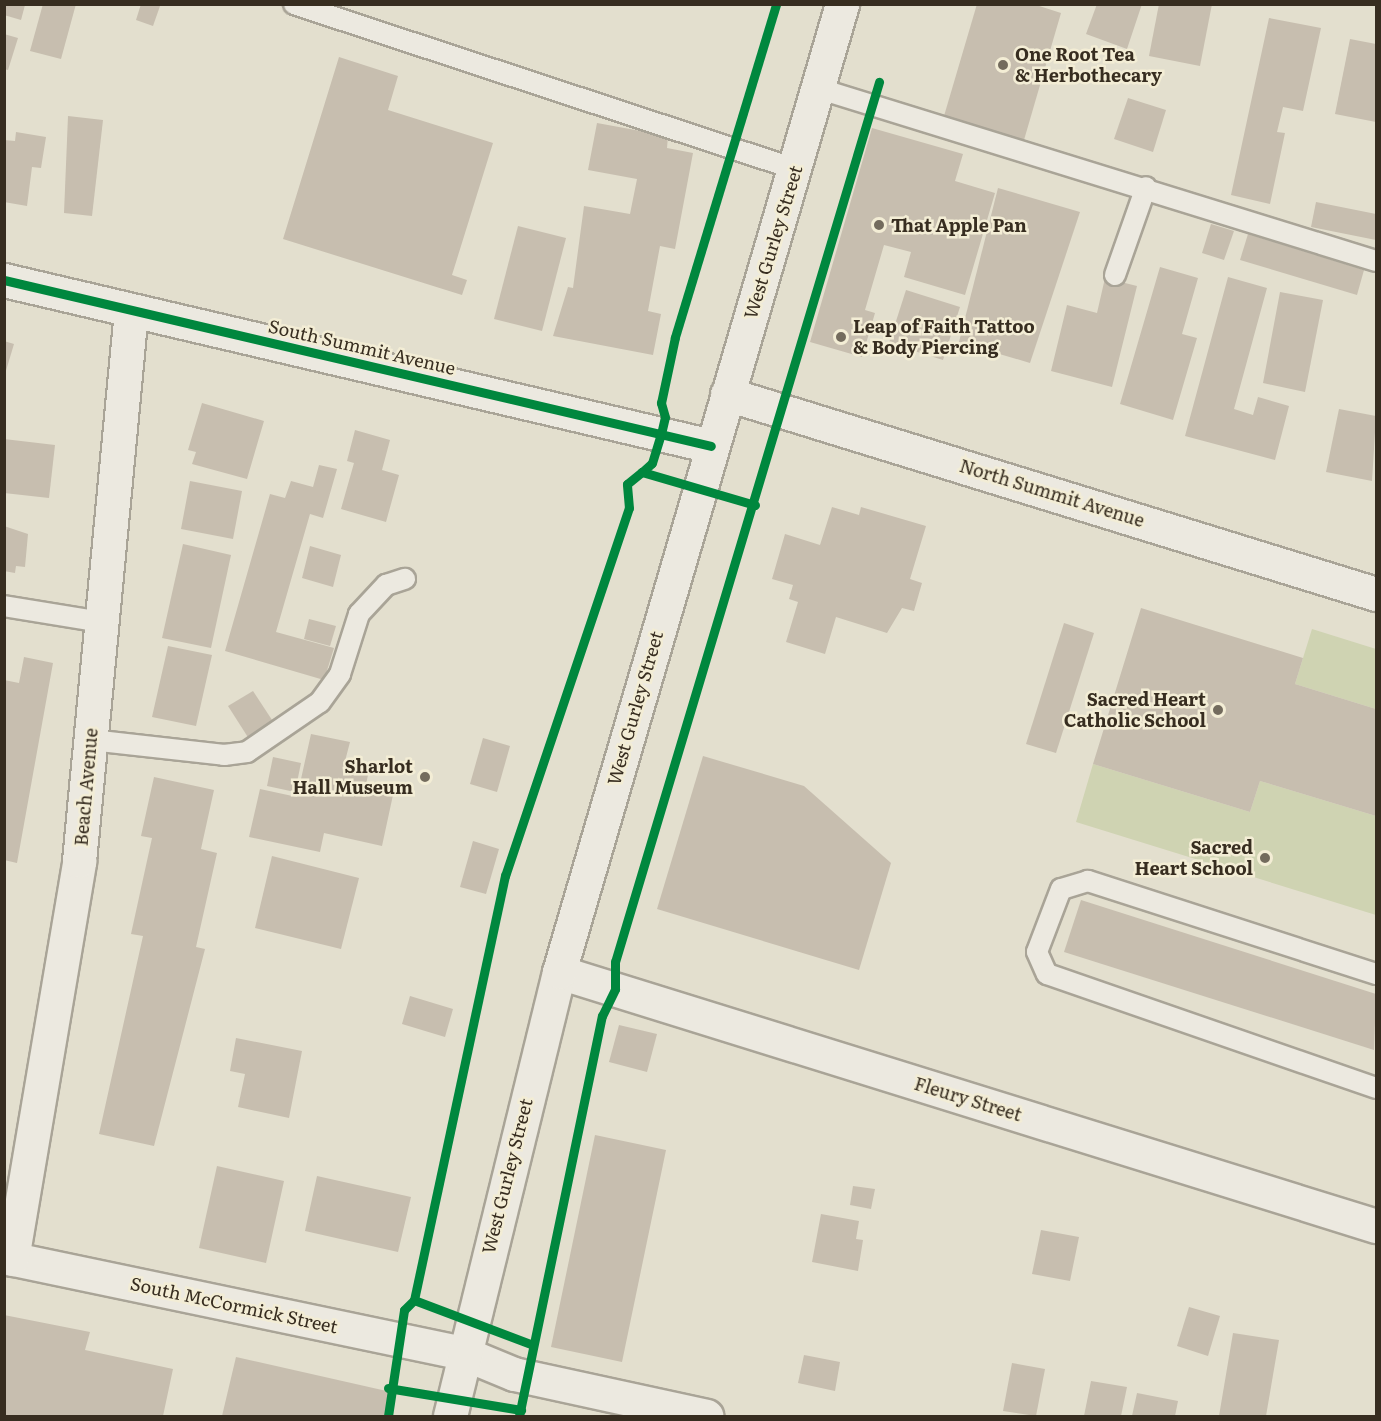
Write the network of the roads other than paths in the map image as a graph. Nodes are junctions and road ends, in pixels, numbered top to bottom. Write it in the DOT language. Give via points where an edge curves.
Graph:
graph roads {
  1 [pos="294,4"];
  2 [pos="842,4"];
  3 [pos="820,89"];
  4 [pos="795,169"];
  5 [pos="1146,188"];
  6 [pos="1377,261"];
  7 [pos="1115,275"];
  8 [pos="4,280"];
  9 [pos="131,311"];
  10 [pos="728,394"];
  11 [pos="711,446"];
  12 [pos="405,579"];
  13 [pos="1377,594"];
  14 [pos="4,606"];
  15 [pos="102,622"];
  16 [pos="90,740"];
  17 [pos="559,972"];
  18 [pos="1377,974"];
  19 [pos="1377,1088"];
  20 [pos="1377,1226"];
  21 [pos="8,1258"];
  22 [pos="463,1353"];
  23 [pos="450,1416"];
  24 [pos="706,1416"];
  1 -- 4 [label="lane"];
  2 -- 3 [label="street, West Gurley Street"];
  3 -- 4 [label="street, West Gurley Street"];
  3 -- 5 [label="lane"];
  4 -- 10 [label="street, West Gurley Street"];
  5 -- 6 [label="lane"];
  5 -- 7 [label="lane"];
  8 -- 9 [label="street, South Summit Avenue"];
  9 -- 11 [label="street, South Summit Avenue"];
  9 -- 15 [label="street, Beach Avenue"];
  10 -- 11 [label="street, West Gurley Street"];
  10 -- 13 [label="street, North Summit Avenue"];
  11 -- 17 [label="street, West Gurley Street"];
  12 -- 16 [label="lane" via="386,585 359,615 340,674 320,702 247,752 224,755"];
  14 -- 15 [label="lane"];
  15 -- 16 [label="street, Beach Avenue"];
  16 -- 21 [label="street, Beach Avenue" via="79,861"];
  17 -- 20 [label="street, Fleury Street"];
  17 -- 22 [label="street, West Gurley Street"];
  18 -- 19 [label="lane" via="1088,881 1061,889 1037,952 1047,974"];
  21 -- 22 [label="street, South McCormick Street"];
  22 -- 23 [label="street, West Gurley Street"];
  22 -- 24 [label="street, South McCormick Street" via="514,1374"];
}
